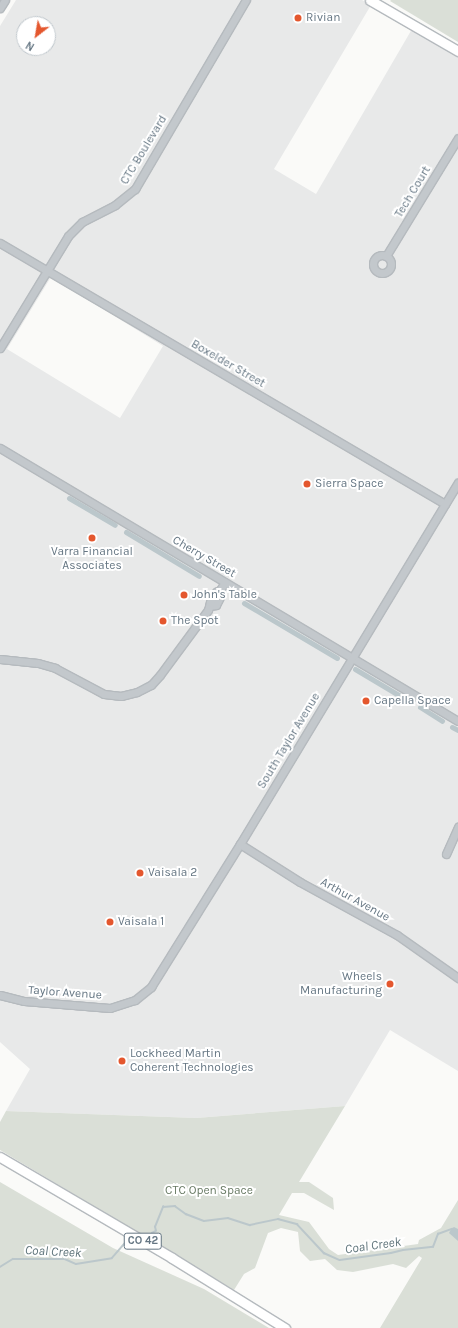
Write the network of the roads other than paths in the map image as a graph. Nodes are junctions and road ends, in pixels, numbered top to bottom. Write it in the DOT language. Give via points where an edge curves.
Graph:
graph roads {
  1 [pos="5,0"];
  2 [pos="246,0"];
  3 [pos="370,0"];
  4 [pos="0,8"];
  5 [pos="458,51"];
  6 [pos="458,138"];
  7 [pos="0,244"];
  8 [pos="386,256"];
  9 [pos="47,271"];
  10 [pos="0,348"];
  11 [pos="0,448"];
  12 [pos="458,483"];
  13 [pos="445,504"];
  14 [pos="225,582"];
  15 [pos="352,658"];
  16 [pos="0,659"];
  17 [pos="458,721"];
  18 [pos="458,827"];
  19 [pos="240,844"];
  20 [pos="446,854"];
  21 [pos="458,978"];
  22 [pos="0,995"];
  23 [pos="129,1003"];
  24 [pos="0,1157"];
  25 [pos="285,1328"];
  1 -- 4 [label="street"];
  2 -- 9 [label="street, CTC Boulevard" via="135,189 116,205 82,222 68,236"];
  3 -- 5 [label="main road"];
  6 -- 8 [label="street, Tech Court"];
  7 -- 9 [label="street, Boxelder Street"];
  9 -- 10 [label="street, CTC Boulevard"];
  9 -- 13 [label="street, Boxelder Street"];
  11 -- 14 [label="street, Cherry Street"];
  12 -- 13 [label="street, South Taylor Avenue"];
  13 -- 15 [label="street, South Taylor Avenue"];
  14 -- 15 [label="street, Cherry Street"];
  14 -- 16 [label="street" via="220,590 222,596 216,605 210,606 160,676 137,692 121,696 104,694 55,668 38,663"];
  15 -- 17 [label="street, Cherry Street"];
  15 -- 19 [label="street, South Taylor Avenue"];
  18 -- 20 [label="street"];
  19 -- 21 [label="street, Arthur Avenue" via="300,882 395,934"];
  19 -- 23 [label="street, South Taylor Avenue" via="155,981 142,995"];
  22 -- 23 [label="street, Taylor Avenue" via="66,1006 110,1008"];
  24 -- 25 [label="main road, CO 42"];
}
